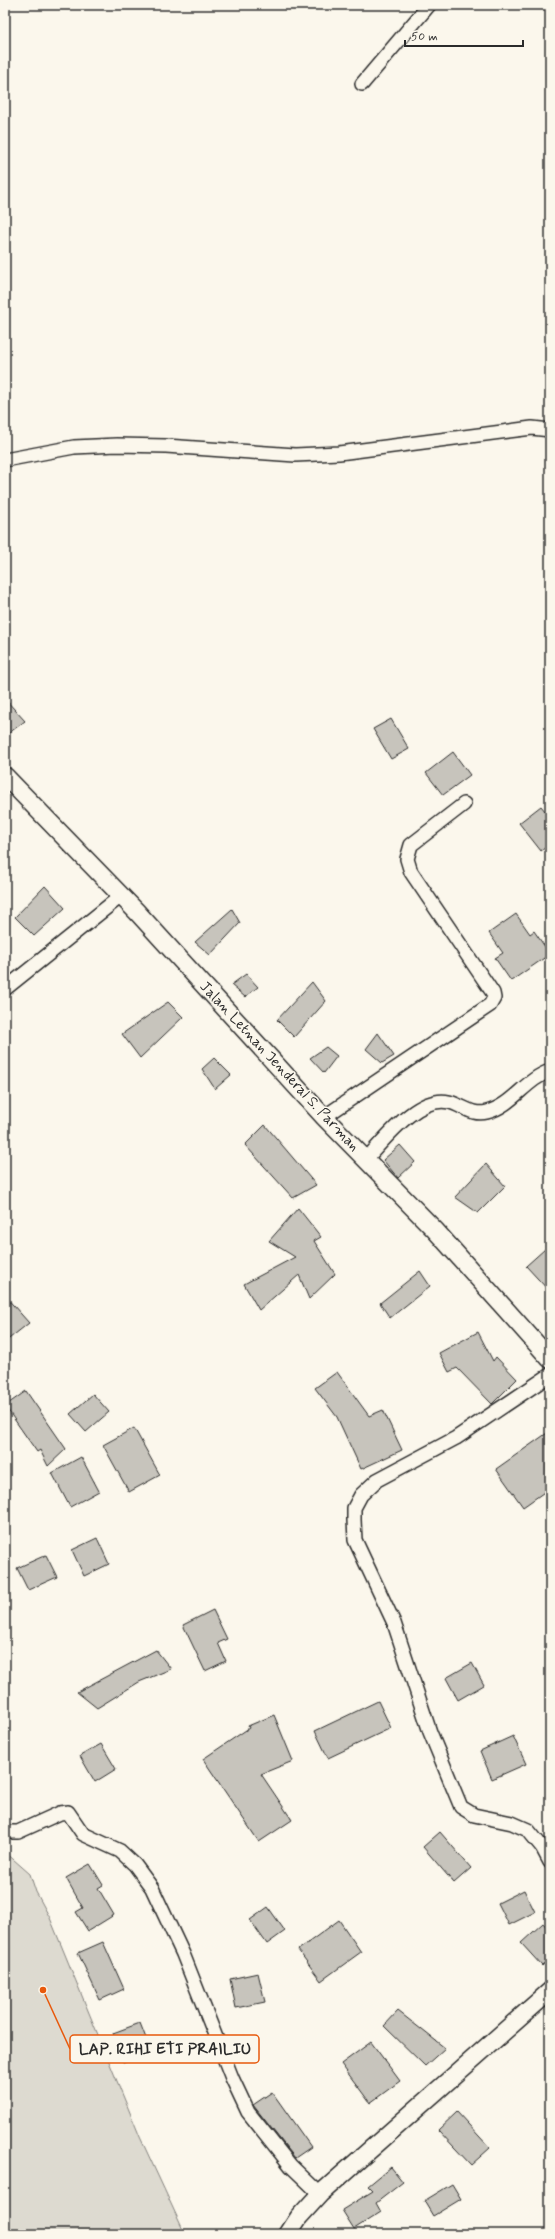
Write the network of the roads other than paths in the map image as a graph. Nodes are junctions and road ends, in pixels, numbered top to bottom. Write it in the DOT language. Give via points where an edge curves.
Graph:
graph roads {
  1 [pos="429,5"];
  2 [pos="362,84"];
  3 [pos="550,430"];
  4 [pos="5,460"];
  5 [pos="5,776"];
  6 [pos="464,804"];
  7 [pos="121,896"];
  8 [pos="5,989"];
  9 [pos="550,1071"];
  10 [pos="324,1117"];
  11 [pos="366,1158"];
  12 [pos="550,1358"];
  13 [pos="550,1375"];
  14 [pos="5,1832"];
  15 [pos="550,1862"];
  16 [pos="550,1991"];
  17 [pos="320,2194"];
  18 [pos="288,2234"];
  1 -- 2 [label="street"];
  3 -- 4 [label="street" via="532,428 339,453 264,454 117,445 74,447"];
  5 -- 7 [label="street, Jalan Letnan Jenderal S. Parman"];
  6 -- 10 [label="street" via="411,845 406,859 411,872 494,998 490,1005"];
  7 -- 8 [label="street"];
  7 -- 10 [label="street, Jalan Letnan Jenderal S. Parman"];
  9 -- 11 [label="street" via="507,1102 486,1112 469,1111 449,1102 432,1103 420,1108 407,1116"];
  10 -- 11 [label="street, Jalan Letnan Jenderal S. Parman"];
  11 -- 12 [label="street, Jalan Letnan Jenderal S. Parman"];
  13 -- 15 [label="street" via="456,1438 377,1480 361,1495 354,1508 354,1520 355,1540 394,1624 430,1732 460,1807 474,1815 512,1823 528,1830"];
  14 -- 17 [label="street" via="18,1832 60,1813 68,1812 83,1834 120,1850 135,1865 152,1888 183,1954 248,2112 291,2166"];
  16 -- 17 [label="street"];
  17 -- 18 [label="street" via="299,2217"];
}
